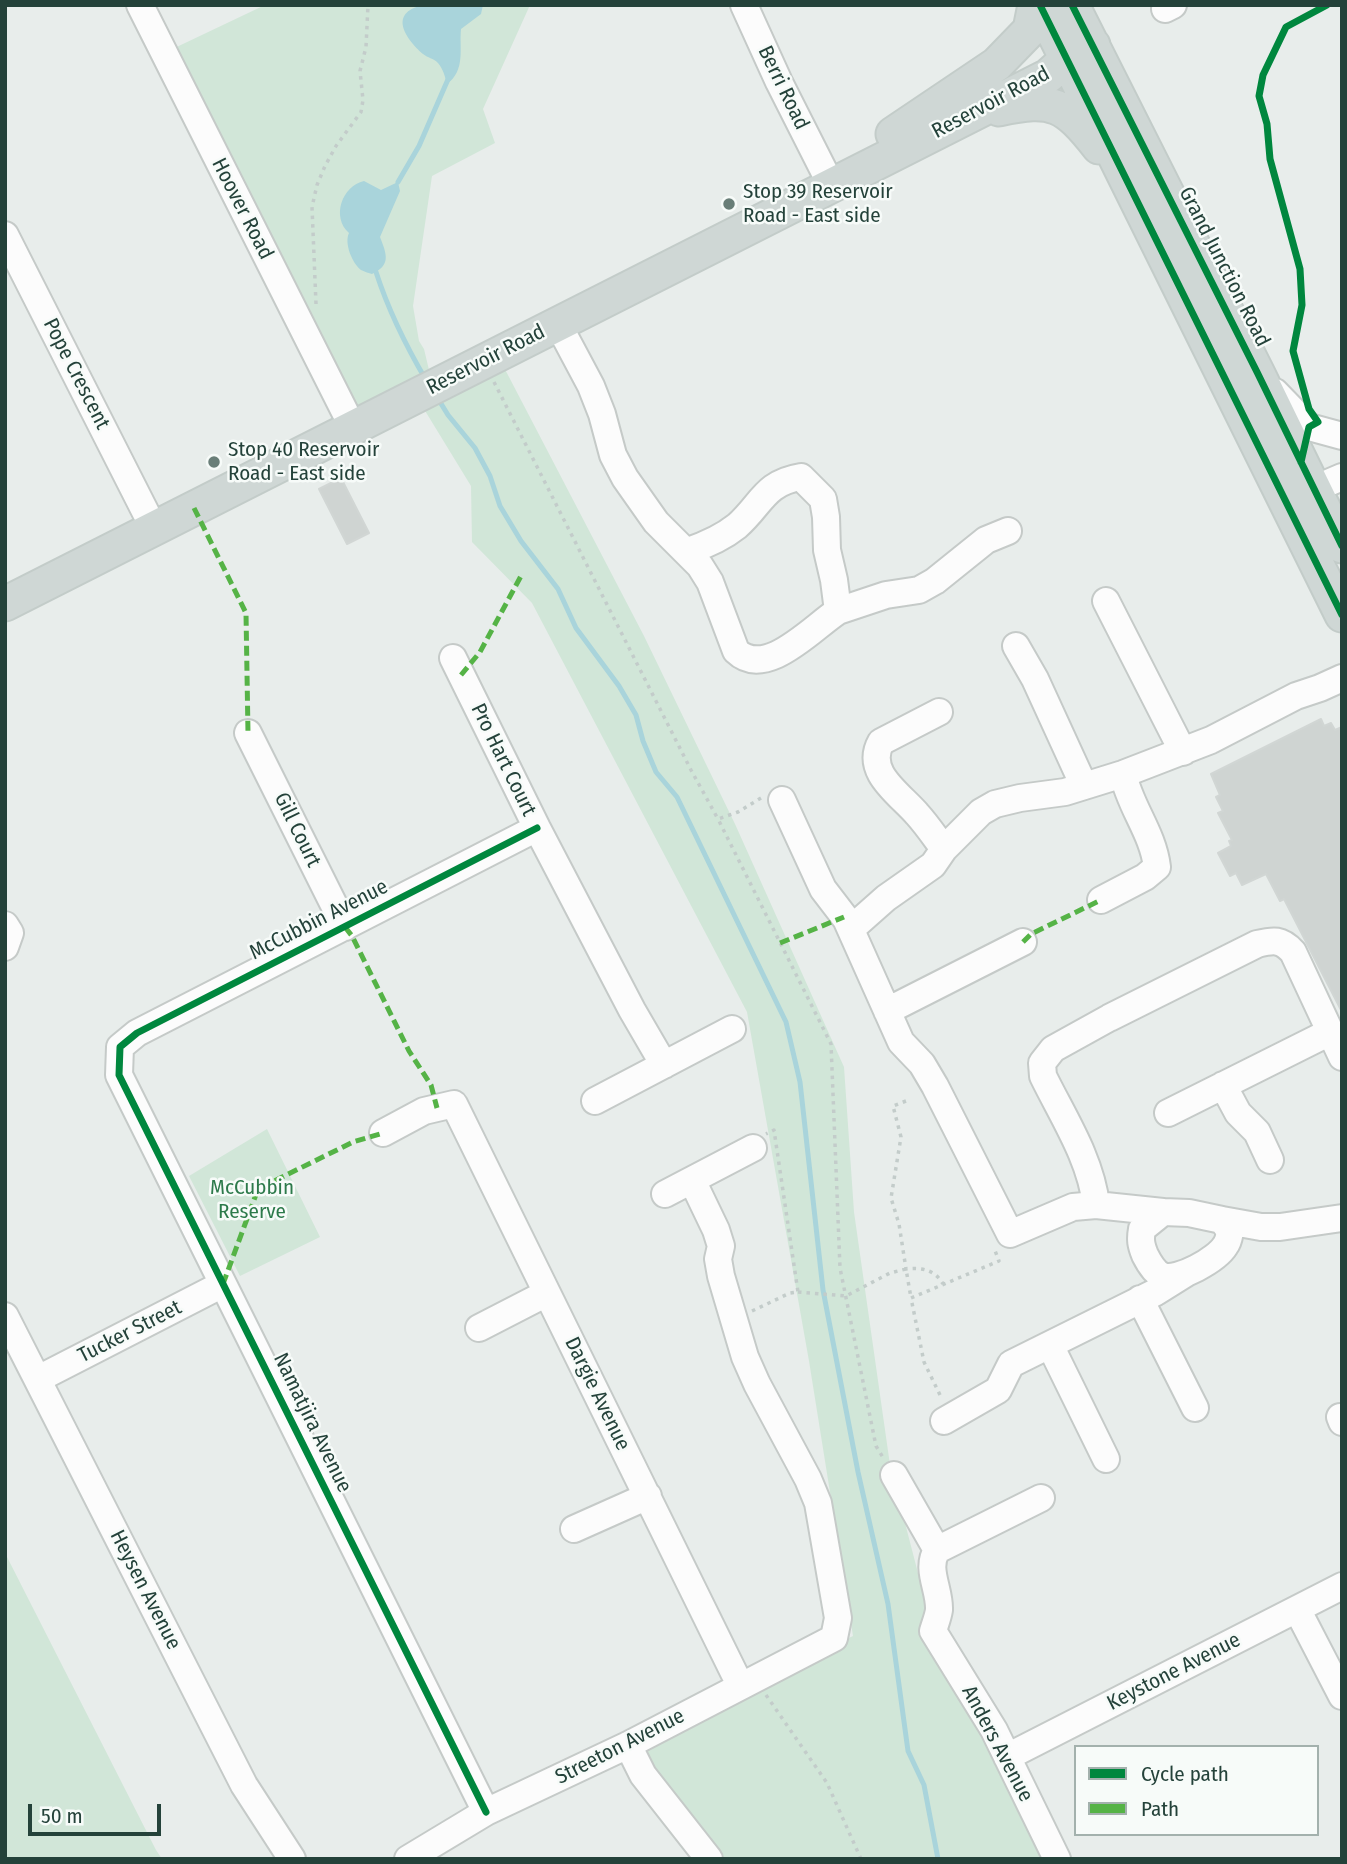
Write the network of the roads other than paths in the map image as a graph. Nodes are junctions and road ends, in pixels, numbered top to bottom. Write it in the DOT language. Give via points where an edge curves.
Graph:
graph roads {
  1 [pos="140,5"];
  2 [pos="744,5"];
  3 [pos="1038,5"];
  4 [pos="1072,5"];
  5 [pos="1080,52"];
  6 [pos="967,116"];
  7 [pos="876,145"];
  8 [pos="827,178"];
  9 [pos="1131,187"];
  10 [pos="5,235"];
  11 [pos="13,270"];
  12 [pos="567,318"];
  13 [pos="464,365"];
  14 [pos="1257,372"];
  15 [pos="349,420"];
  16 [pos="1342,437"];
  17 [pos="1303,482"];
  18 [pos="150,520"];
  19 [pos="1008,531"];
  20 [pos="1342,546"];
  21 [pos="688,551"];
  22 [pos="5,584"];
  23 [pos="1106,601"];
  24 [pos="5,604"];
  25 [pos="838,611"];
  26 [pos="1342,615"];
  27 [pos="1016,646"];
  28 [pos="453,658"];
  29 [pos="1342,664"];
  30 [pos="1342,678"];
  31 [pos="1296,696"];
  32 [pos="939,712"];
  33 [pos="248,733"];
  34 [pos="1183,752"];
  35 [pos="1123,774"];
  36 [pos="1084,786"];
  37 [pos="782,800"];
  38 [pos="537,828"];
  39 [pos="944,849"];
  40 [pos="1101,900"];
  41 [pos="5,925"];
  42 [pos="345,927"];
  43 [pos="851,929"];
  44 [pos="1023,942"];
  45 [pos="5,947"];
  46 [pos="887,1011"];
  47 [pos="733,1029"];
  48 [pos="1330,1032"];
  49 [pos="120,1047"];
  50 [pos="1342,1058"];
  51 [pos="664,1065"];
  52 [pos="1223,1085"];
  53 [pos="595,1101"];
  54 [pos="1168,1113"];
  55 [pos="383,1133"];
  56 [pos="753,1147"];
  57 [pos="1270,1160"];
  58 [pos="692,1180"];
  59 [pos="665,1194"];
  60 [pos="1104,1206"];
  61 [pos="1164,1212"];
  62 [pos="1342,1218"];
  63 [pos="1222,1220"];
  64 [pos="1280,1227"];
  65 [pos="1145,1254"];
  66 [pos="1213,1258"];
  67 [pos="1188,1272"];
  68 [pos="223,1284"];
  69 [pos="547,1293"];
  70 [pos="1140,1299"];
  71 [pos="5,1316"];
  72 [pos="479,1328"];
  73 [pos="1050,1345"];
  74 [pos="37,1379"];
  75 [pos="942,1408"];
  76 [pos="1195,1408"];
  77 [pos="1106,1459"];
  78 [pos="894,1475"];
  79 [pos="648,1496"];
  80 [pos="1041,1498"];
  81 [pos="574,1529"];
  82 [pos="937,1550"];
  83 [pos="1342,1586"];
  84 [pos="1297,1609"];
  85 [pos="748,1681"];
  86 [pos="1342,1696"];
  87 [pos="628,1745"];
  88 [pos="1006,1757"];
  89 [pos="486,1812"];
  90 [pos="292,1859"];
  91 [pos="408,1859"];
  92 [pos="709,1859"];
  93 [pos="1057,1859"];
  1 -- 15 [label="street, Hoover Road"];
  2 -- 8 [label="street, Berri Road"];
  3 -- 5 [label="main road, Grand Junction Road"];
  3 -- 7 [label="main road" via="1030,30 997,64"];
  4 -- 5 [label="main road, Grand Junction Road"];
  5 -- 6 [label="main road, Reservoir Road" via="1048,76"];
  5 -- 7 [label="main road, Reservoir Road" via="1041,61"];
  5 -- 9 [label="main road, Grand Junction Road"];
  5 -- 14 [label="main road, Grand Junction Road"];
  6 -- 8 [label="main road, Reservoir Road"];
  6 -- 9 [label="main road" via="1031,104 1057,106 1086,131"];
  7 -- 8 [label="main road, Reservoir Road"];
  8 -- 12 [label="main road, Reservoir Road"];
  8 -- 13 [label="main road, Reservoir Road"];
  9 -- 17 [label="main road, Grand Junction Road"];
  10 -- 11 [label="street, Pope Crescent"];
  11 -- 18 [label="street, Pope Crescent"];
  12 -- 13 [label="main road, Reservoir Road"];
  12 -- 21 [label="street" via="584,334 600,372 602,414 613,455 656,522"];
  13 -- 15 [label="main road, Reservoir Road"];
  14 -- 16 [label="street" via="1300,420"];
  14 -- 17 [label="main road, Grand Junction Road"];
  15 -- 18 [label="main road, Reservoir Road"];
  16 -- 17 [label="street"];
  17 -- 20 [label="main road, Grand Junction Road"];
  17 -- 26 [label="main road, Grand Junction Road"];
  18 -- 22 [label="main road, Reservoir Road"];
  18 -- 24 [label="main road, Reservoir Road"];
  19 -- 25 [label="street" via="986,540 919,590"];
  21 -- 25 [label="street" via="710,582 736,651 753,661 774,656 803,639"];
  21 -- 25 [label="street" via="728,533 773,486 801,477 823,499"];
  23 -- 34 [label="street"];
  27 -- 36 [label="street"];
  28 -- 38 [label="street, Pro Hart Court"];
  29 -- 31 [label="street" via="1313,678"];
  30 -- 31 [label="street"];
  31 -- 34 [label="street"];
  32 -- 39 [label="street" via="881,742 876,760 895,794"];
  33 -- 42 [label="street, Gill Court"];
  34 -- 35 [label="street"];
  35 -- 36 [label="street"];
  35 -- 40 [label="street" via="1155,851 1157,867"];
  36 -- 39 [label="street" via="995,804"];
  37 -- 43 [label="street" via="823,889"];
  38 -- 42 [label="street, McCubbin Avenue"];
  38 -- 51 [label="street, Pro Hart Court"];
  39 -- 43 [label="street" via="933,865"];
  41 -- 45 [label="street" via="9,933"];
  42 -- 49 [label="street, McCubbin Avenue"];
  43 -- 46 [label="street"];
  44 -- 46 [label="street"];
  46 -- 60 [label="street" via="901,1042 935,1086 1010,1234 1073,1207"];
  47 -- 51 [label="street"];
  48 -- 50 [label="street"];
  48 -- 52 [label="street"];
  48 -- 60 [label="street" via="1293,952 1275,940 1257,944 1054,1049 1042,1063 1043,1076"];
  49 -- 68 [label="street, Namatjira Avenue" via="119,1075"];
  51 -- 53 [label="street"];
  52 -- 54 [label="street"];
  52 -- 57 [label="street" via="1238,1113 1257,1132"];
  55 -- 69 [label="street, Dargie Avenue" via="424,1111 454,1104"];
  56 -- 58 [label="street"];
  58 -- 59 [label="street"];
  58 -- 85 [label="street, Streeton Avenue" via="719,1238 721,1276 757,1384 818,1503 838,1618 834,1638"];
  60 -- 61 [label="street"];
  60 -- 65 [label="street" via="1121,1212"];
  61 -- 63 [label="street"];
  61 -- 65 [label="street" via="1142,1228"];
  62 -- 64 [label="street"];
  63 -- 64 [label="street"];
  63 -- 66 [label="street" via="1230,1231 1229,1239"];
  64 -- 66 [label="street"];
  65 -- 67 [label="street" via="1161,1276"];
  65 -- 70 [label="street" via="1151,1287"];
  66 -- 67 [label="street"];
  67 -- 70 [label="street"];
  68 -- 74 [label="street, Tucker Street"];
  68 -- 89 [label="street, Namatjira Avenue"];
  69 -- 72 [label="street"];
  69 -- 79 [label="street, Dargie Avenue"];
  70 -- 73 [label="street"];
  70 -- 76 [label="street"];
  71 -- 74 [label="street, Heysen Avenue"];
  73 -- 75 [label="street" via="1011,1364 998,1390"];
  73 -- 77 [label="street"];
  74 -- 90 [label="street, Heysen Avenue" via="244,1785"];
  78 -- 82 [label="street"];
  79 -- 81 [label="street"];
  79 -- 85 [label="street, Dargie Avenue"];
  80 -- 82 [label="street"];
  82 -- 88 [label="street, Anders Avenue" via="931,1568 939,1609 933,1631"];
  83 -- 84 [label="street, Keystone Avenue"];
  84 -- 86 [label="street"];
  84 -- 88 [label="street, Keystone Avenue"];
  85 -- 87 [label="street, Streeton Avenue"];
  87 -- 89 [label="street, Streeton Avenue"];
  87 -- 92 [label="street" via="643,1775"];
  88 -- 93 [label="street, Anders Avenue"];
  89 -- 91 [label="street, Streeton Avenue"];
}
